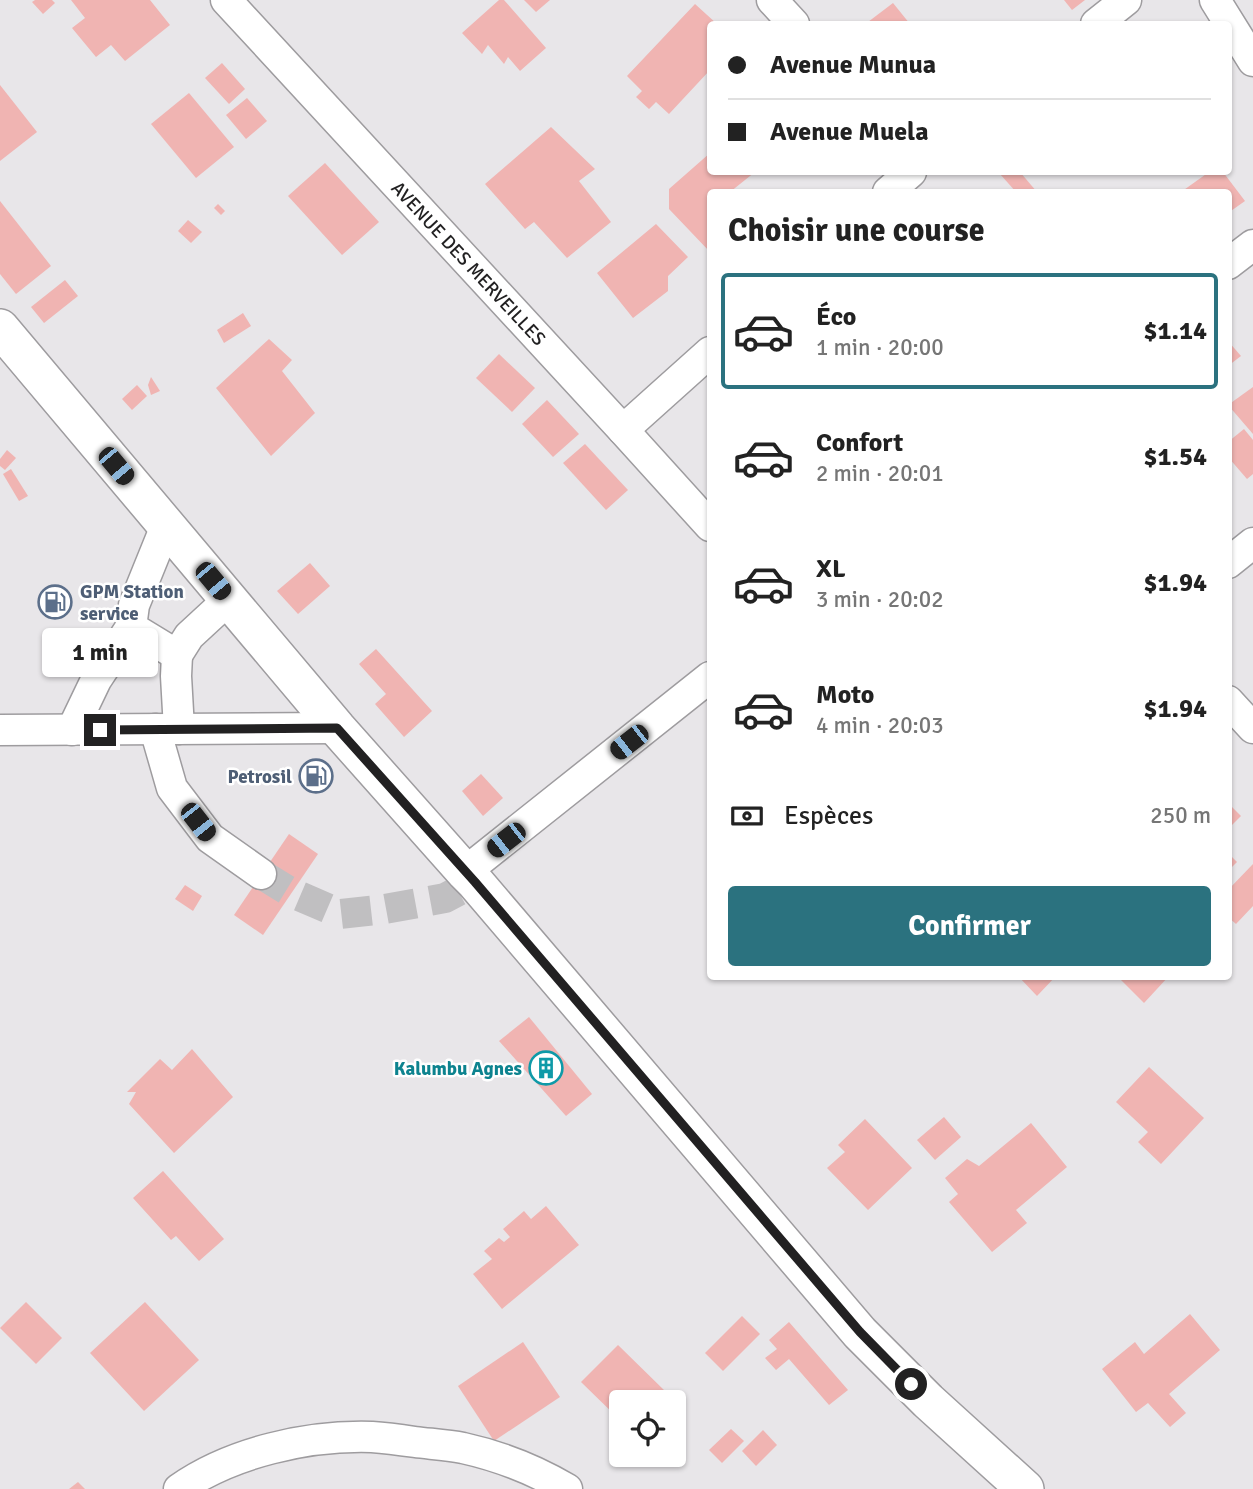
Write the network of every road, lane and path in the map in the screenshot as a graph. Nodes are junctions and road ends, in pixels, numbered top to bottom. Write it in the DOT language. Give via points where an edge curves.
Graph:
graph roads {
  1 [pos="226,0"];
  2 [pos="772,0"];
  3 [pos="1126,0"];
  4 [pos="1215,0"];
  5 [pos="791,21"];
  6 [pos="1100,21"];
  7 [pos="1228,21"];
  8 [pos="1232,27"];
  9 [pos="1253,61"];
  10 [pos="908,175"];
  11 [pos="891,189"];
  12 [pos="1253,245"];
  13 [pos="1232,261"];
  14 [pos="0,328"];
  15 [pos="707,355"];
  16 [pos="623,430"];
  17 [pos="707,523"];
  18 [pos="166,526"];
  19 [pos="1253,543"];
  20 [pos="1232,560"];
  21 [pos="228,600"];
  22 [pos="131,627"];
  23 [pos="177,655"];
  24 [pos="707,679"];
  25 [pos="1232,705"];
  26 [pos="337,728"];
  27 [pos="1253,728"];
  28 [pos="167,729"];
  29 [pos="0,730"];
  30 [pos="72,730"];
  31 [pos="465,872"];
  32 [pos="261,874"];
  33 [pos="179,1489"];
  34 [pos="567,1489"];
  35 [pos="1025,1489"];
  1 -- 16 [label="street, AVENUE DES MERVEILLES"];
  2 -- 5 [label="street"];
  3 -- 6 [label="street"];
  4 -- 7 [label="street"];
  8 -- 9 [label="street"];
  10 -- 11 [label="street"];
  12 -- 13 [label="street"];
  14 -- 18 [label="main road"];
  15 -- 16 [label="street"];
  16 -- 17 [label="street, AVENUE DES MERVEILLES"];
  18 -- 21 [label="main road"];
  18 -- 22 [label="street" via="134,605"];
  19 -- 20 [label="street"];
  21 -- 23 [label="street" via="189,636"];
  21 -- 26 [label="main road"];
  22 -- 23 [label="street"];
  22 -- 30 [label="street" via="96,680"];
  23 -- 28 [label="street"];
  24 -- 31 [label="street"];
  25 -- 27 [label="street"];
  26 -- 28 [label="street"];
  26 -- 31 [label="main road"];
  28 -- 30 [label="street"];
  28 -- 32 [label="street" via="172,788 210,838"];
  29 -- 30 [label="street"];
  31 -- 35 [label="main road" via="860,1332"];
  33 -- 34 [label="street" via="231,1462 285,1444 373,1437 461,1448 514,1463"];
}
